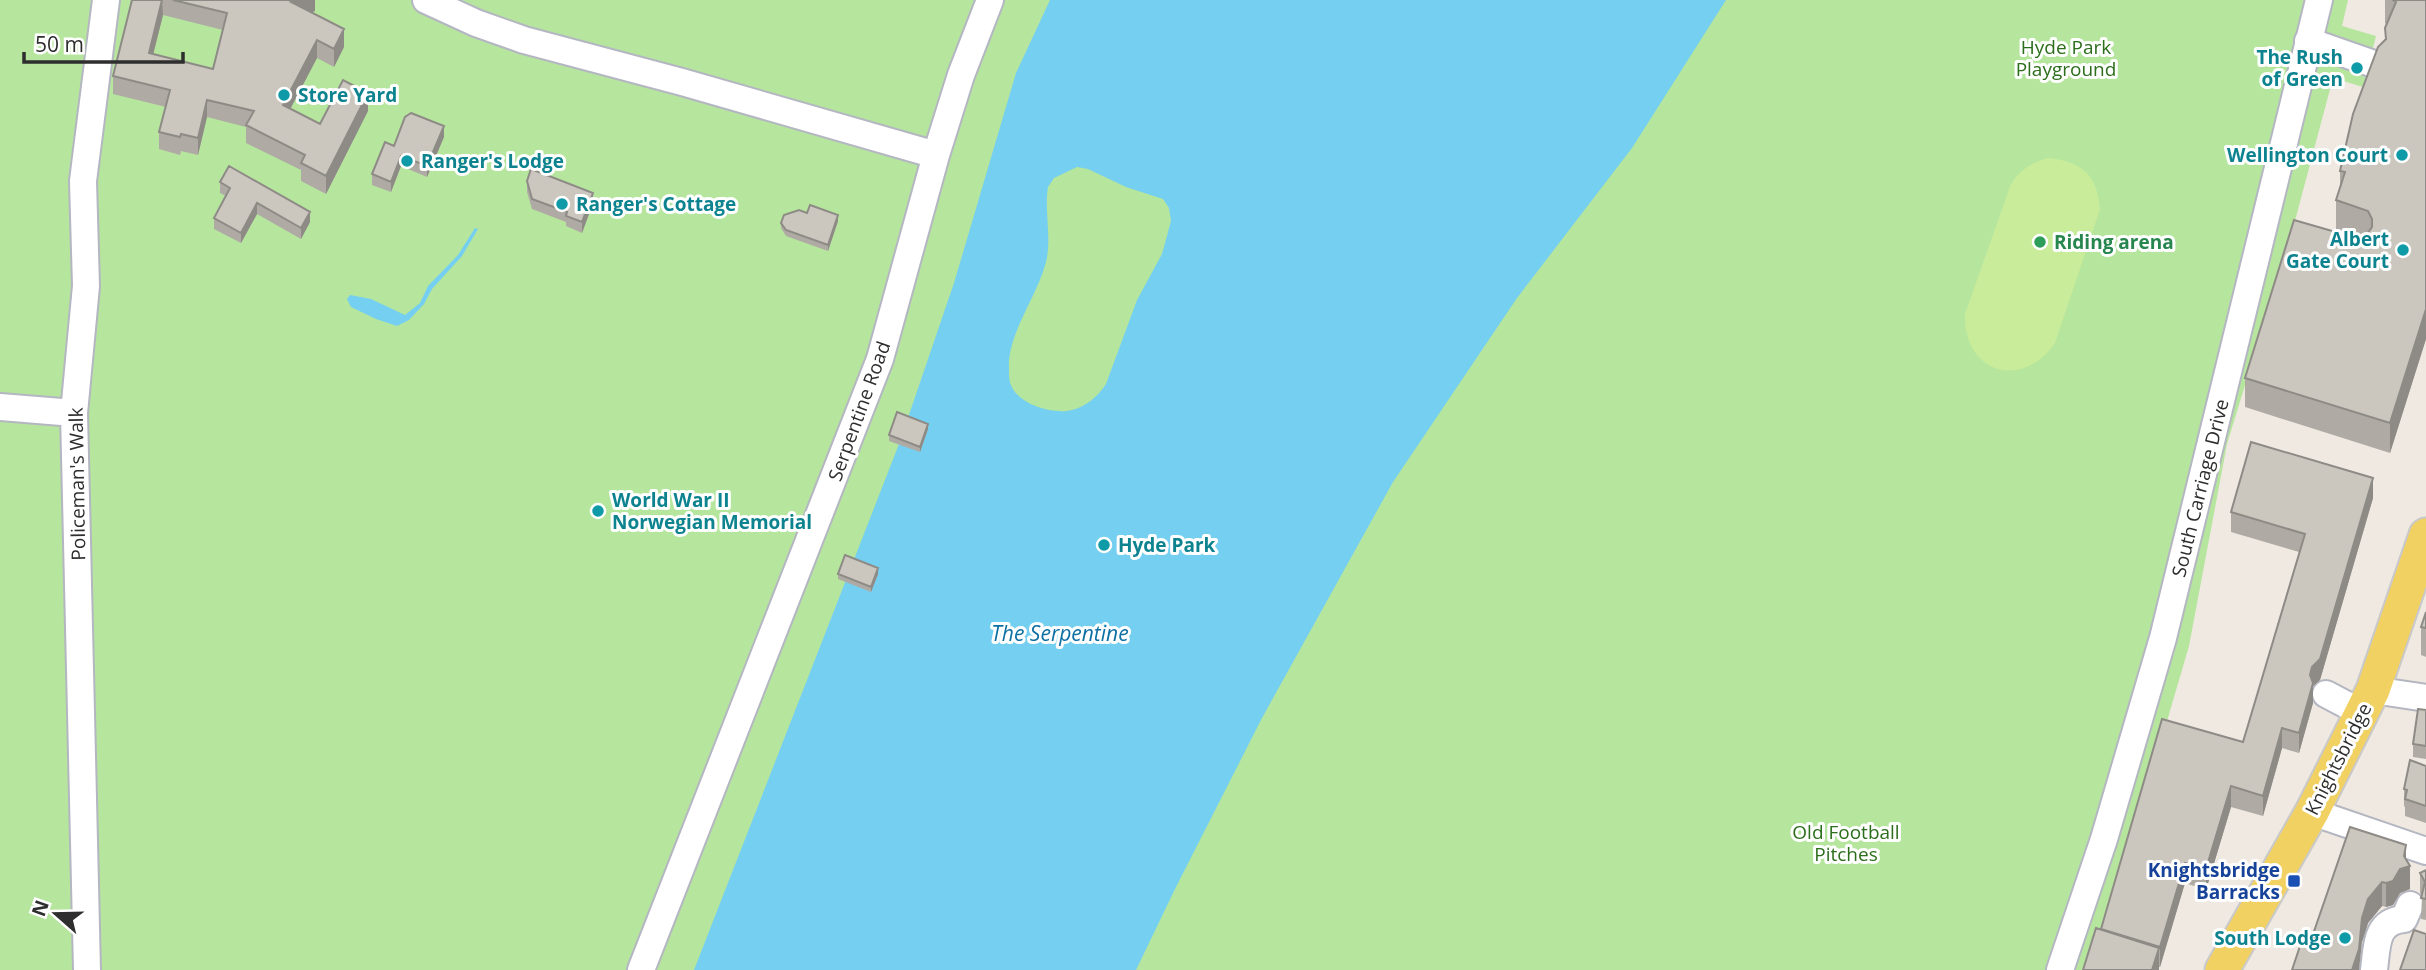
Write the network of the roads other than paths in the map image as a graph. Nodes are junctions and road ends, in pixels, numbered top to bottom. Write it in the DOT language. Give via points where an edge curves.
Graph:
graph roads {
  1 [pos="106,0"];
  2 [pos="426,0"];
  3 [pos="990,0"];
  4 [pos="2319,0"];
  5 [pos="2308,41"];
  6 [pos="2371,63"];
  7 [pos="936,155"];
  8 [pos="0,407"];
  9 [pos="74,413"];
  10 [pos="2426,535"];
  11 [pos="2326,694"];
  12 [pos="2426,698"];
  13 [pos="2367,702"];
  14 [pos="2312,812"];
  15 [pos="2426,850"];
  16 [pos="2410,905"];
  17 [pos="87,970"];
  18 [pos="641,970"];
  19 [pos="2060,970"];
  20 [pos="2222,970"];
  21 [pos="2374,970"];
  1 -- 9 [label="street, Policeman's Walk" via="83,181 86,286"];
  2 -- 7 [label="street" via="524,40"];
  3 -- 7 [label="street, Serpentine Road"];
  4 -- 5 [label="street, South Carriage Drive"];
  5 -- 6 [label="street"];
  5 -- 19 [label="street, South Carriage Drive" via="2274,227 2163,638"];
  7 -- 18 [label="street, Serpentine Road" via="880,359"];
  8 -- 9 [label="street"];
  9 -- 17 [label="street, Policeman's Walk"];
  10 -- 13 [label="main road, Knightsbridge"];
  11 -- 13 [label="street"];
  12 -- 13 [label="street"];
  13 -- 14 [label="main road, Knightsbridge"];
  14 -- 15 [label="street"];
  14 -- 20 [label="main road, Knightsbridge"];
  16 -- 21 [label="street" via="2404,919 2391,921 2381,932"];
}
